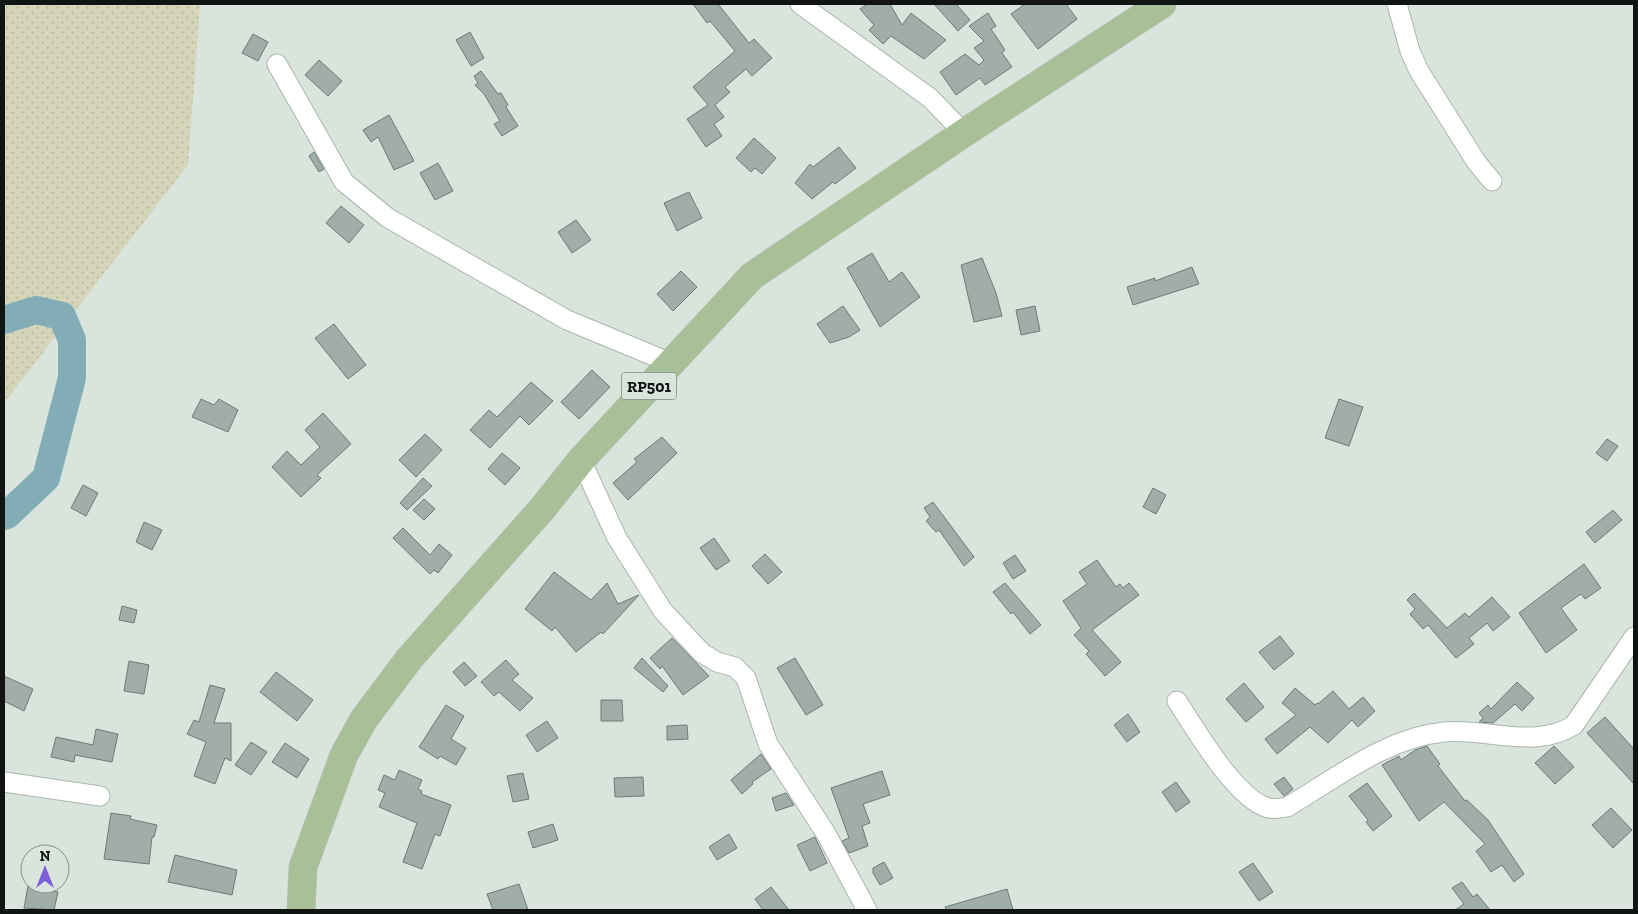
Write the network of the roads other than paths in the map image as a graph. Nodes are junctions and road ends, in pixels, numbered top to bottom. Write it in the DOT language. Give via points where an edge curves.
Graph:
graph roads {
  1 [pos="800,4"];
  2 [pos="1162,4"];
  3 [pos="1397,4"];
  4 [pos="277,64"];
  5 [pos="964,133"];
  6 [pos="1492,181"];
  7 [pos="671,363"];
  8 [pos="581,460"];
  9 [pos="1634,637"];
  10 [pos="1177,701"];
  11 [pos="4,782"];
  12 [pos="100,796"];
  13 [pos="301,910"];
  14 [pos="867,910"];
  1 -- 5 [label="street" via="930,98"];
  2 -- 5 [label="main road, RP501"];
  3 -- 6 [label="street" via="1410,52 1419,71 1477,163"];
  4 -- 7 [label="street" via="344,182 388,218 567,320"];
  5 -- 7 [label="main road, RP501" via="752,276"];
  7 -- 8 [label="main road, RP501"];
  8 -- 13 [label="main road, RP501" via="542,509 409,659 364,719 344,755 303,867"];
  8 -- 14 [label="street" via="617,538 663,611 702,653 735,667 746,678 768,744 825,832"];
  9 -- 10 [label="street" via="1574,725 1562,733 1544,737 1444,732 1413,739 1383,748 1288,808 1270,808 1255,802 1220,766"];
  11 -- 12 [label="street"];
}
